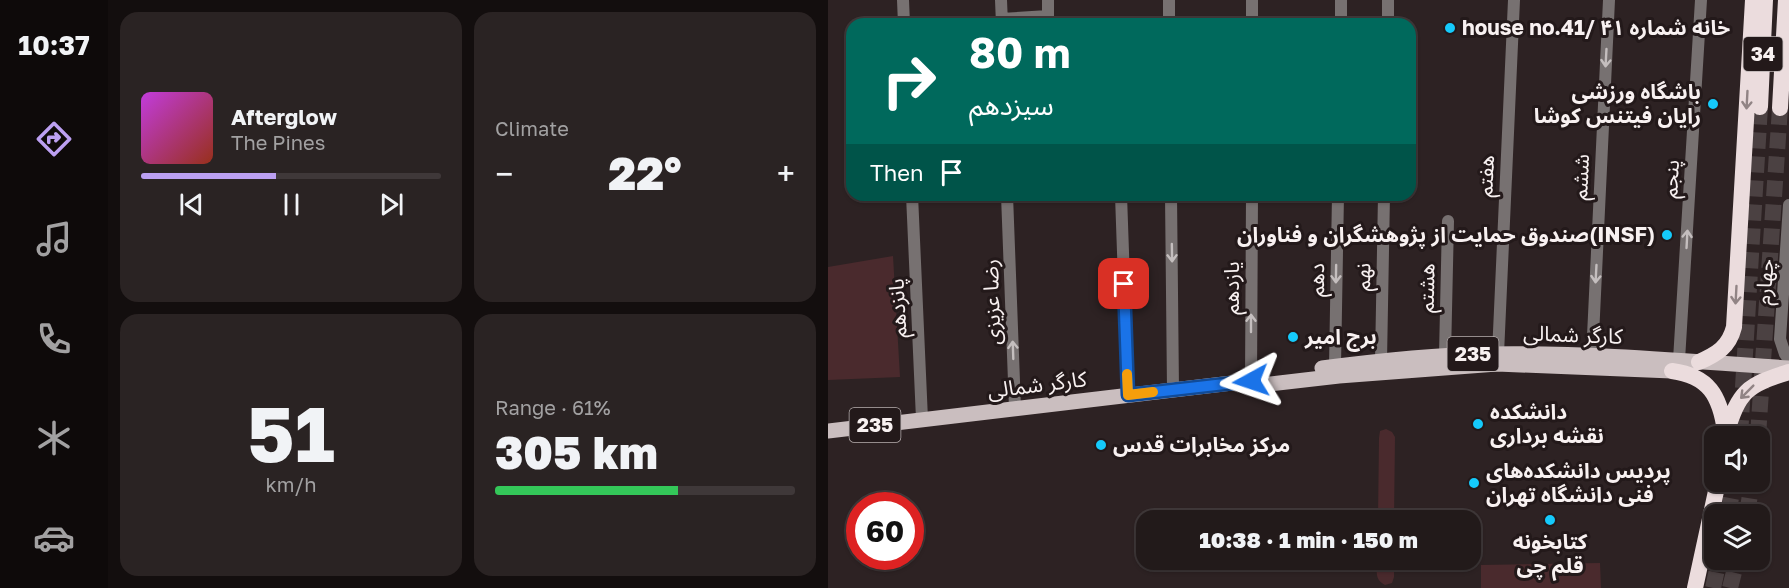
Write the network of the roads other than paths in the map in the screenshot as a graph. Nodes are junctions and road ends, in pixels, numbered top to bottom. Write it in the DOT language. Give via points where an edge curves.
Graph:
graph roads {
  1 [pos="903,0"];
  2 [pos="1001,0"];
  3 [pos="1047,0"];
  4 [pos="1169,0"];
  5 [pos="1252,0"];
  6 [pos="1341,0"];
  7 [pos="1388,0"];
  8 [pos="1514,0"];
  9 [pos="1609,0"];
  10 [pos="1701,0"];
  11 [pos="1754,0"];
  12 [pos="1765,0"];
  13 [pos="1786,8"];
  14 [pos="904,18"];
  15 [pos="1001,18"];
  16 [pos="1048,18"];
  17 [pos="1169,18"];
  18 [pos="1252,18"];
  19 [pos="1341,18"];
  20 [pos="1388,18"];
  21 [pos="1789,34"];
  22 [pos="1760,107"];
  23 [pos="1780,108"];
  24 [pos="912,201"];
  25 [pos="1007,201"];
  26 [pos="1121,201"];
  27 [pos="1171,201"];
  28 [pos="1252,201"];
  29 [pos="1338,201"];
  30 [pos="1384,201"];
  31 [pos="1789,205"];
  32 [pos="1448,221"];
  33 [pos="1498,354"];
  34 [pos="1445,355"];
  35 [pos="1592,357"];
  36 [pos="1789,360"];
  37 [pos="1381,361"];
  38 [pos="1699,362"];
  39 [pos="1675,366"];
  40 [pos="1351,369"];
  41 [pos="1789,370"];
  42 [pos="1251,381"];
  43 [pos="1173,390"];
  44 [pos="1128,395"];
  45 [pos="1015,408"];
  46 [pos="922,419"];
  47 [pos="1725,426"];
  48 [pos="1729,426"];
  49 [pos="828,431"];
  50 [pos="1716,492"];
  51 [pos="1695,588"];
  1 -- 14 [label="street"];
  2 -- 15 [label="street"];
  3 -- 16 [label="street"];
  4 -- 17 [label="street"];
  5 -- 18 [label="street"];
  6 -- 19 [label="street"];
  7 -- 20 [label="street"];
  8 -- 33 [label="street, هفتم"];
  9 -- 35 [label="street, ششم, one-way"];
  39 -- 10 [label="street, پنجم, one-way"];
  11 -- 38 [label="highway, one-way" via="1734,327 1725,347"];
  12 -- 22 [label="highway, 34"];
  13 -- 21 [label="highway"];
  13 -- 23 [label="highway, 34"];
  24 -- 46 [label="street, پانزدهم"];
  45 -- 25 [label="street, رضا عزیزی, one-way"];
  26 -- 44 [label="street"];
  27 -- 43 [label="street, one-way"];
  42 -- 28 [label="street, یازدهم, one-way"];
  29 -- 40 [label="street, دهم, one-way"];
  30 -- 37 [label="street, نهم"];
  31 -- 36 [label="street, چهارم" via="1780,339"];
  32 -- 34 [label="street, هشتم"];
  33 -- 34 [label="main road, کارگر شمالی / 235"];
  33 -- 35 [label="main road, کارگر شمالی / 235"];
  34 -- 37 [label="main road, کارگر شمالی / 235"];
  35 -- 39 [label="main road, کارگر شمالی / 235"];
  37 -- 40 [label="main road, کارگر شمالی / 235"];
  38 -- 39 [label="main road, کارگر شمالی / 235"];
  38 -- 41 [label="main road, کارگر شمالی / 235"];
  39 -- 40 [label="main road, کارگر شمالی / 235" via="1497,364"];
  39 -- 47 [label="highway" via="1713,392"];
  40 -- 42 [label="main road, کارگر شمالی / 235" via="1261,385"];
  41 -- 48 [label="highway, one-way" via="1748,389 1737,403"];
  42 -- 43 [label="main road, کارگر شمالی / 235"];
  43 -- 44 [label="main road, کارگر شمالی / 235"];
  44 -- 45 [label="main road, کارگر شمالی / 235"];
  45 -- 46 [label="main road, کارگر شمالی / 235"];
  46 -- 49 [label="main road, کارگر شمالی / 235"];
  50 -- 51 [label="highway"];
}
